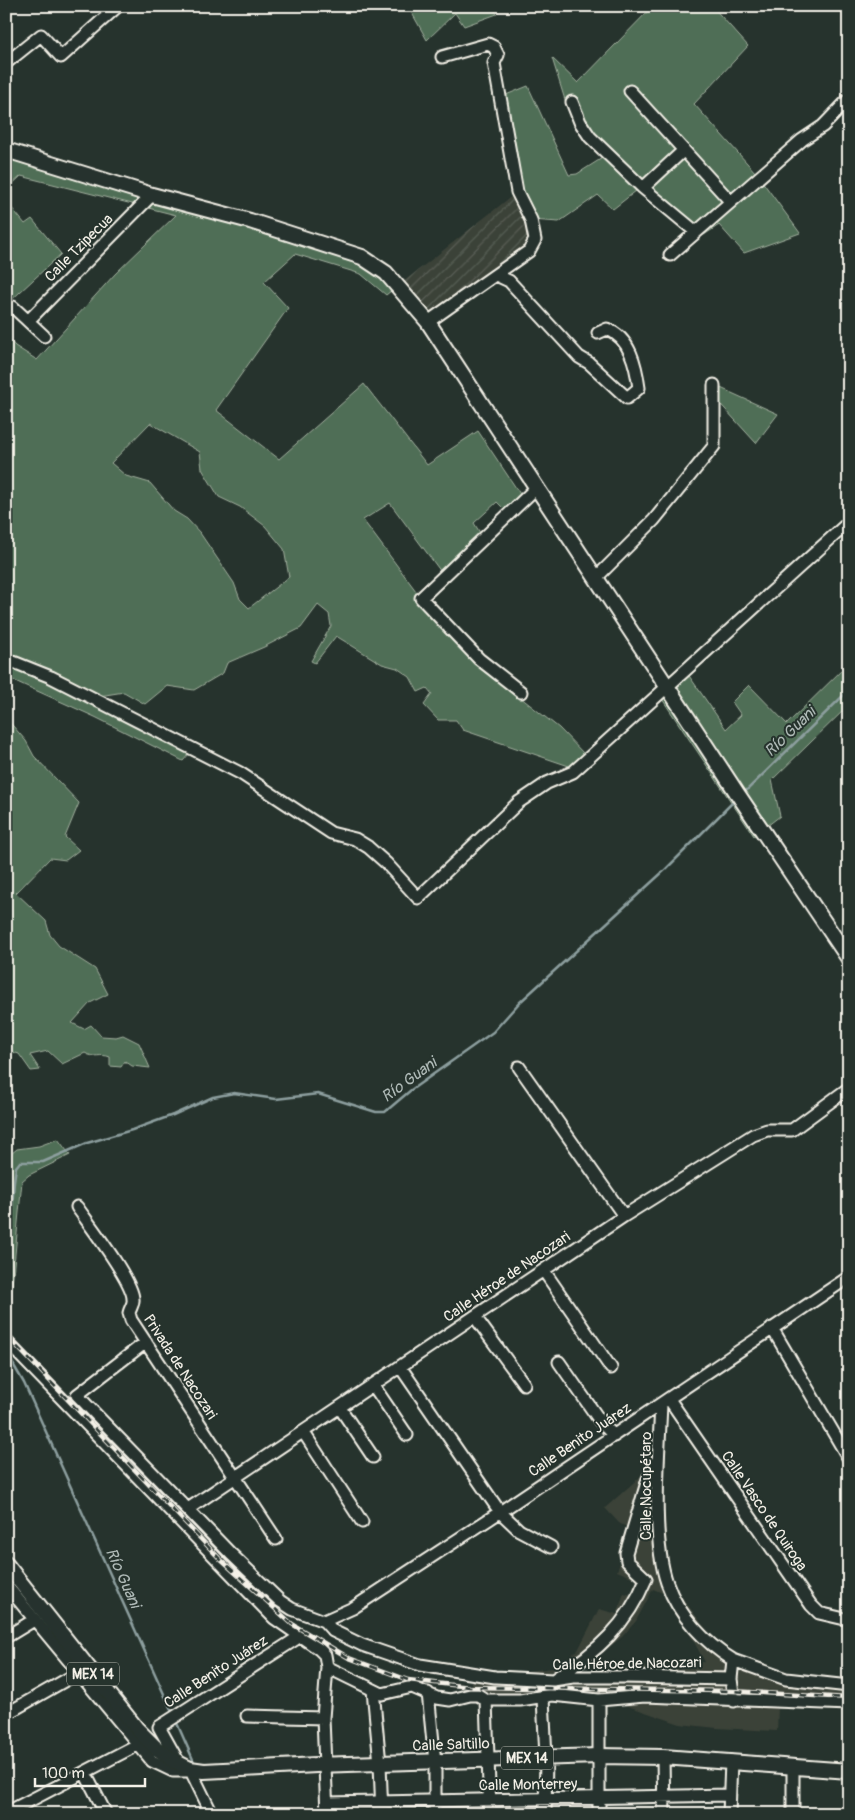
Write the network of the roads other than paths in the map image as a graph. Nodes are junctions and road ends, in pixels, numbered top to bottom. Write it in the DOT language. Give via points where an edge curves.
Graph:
graph roads {
  1 [pos="118,6"];
  2 [pos="442,57"];
  3 [pos="6,63"];
  4 [pos="630,91"];
  5 [pos="849,99"];
  6 [pos="572,102"];
  7 [pos="6,150"];
  8 [pos="684,150"];
  9 [pos="643,188"];
  10 [pos="152,195"];
  11 [pos="730,201"];
  12 [pos="696,232"];
  13 [pos="670,255"];
  14 [pos="496,275"];
  15 [pos="13,307"];
  16 [pos="28,321"];
  17 [pos="428,322"];
  18 [pos="598,333"];
  19 [pos="44,336"];
  20 [pos="714,385"];
  21 [pos="536,488"];
  22 [pos="849,522"];
  23 [pos="596,578"];
  24 [pos="6,659"];
  25 [pos="666,686"];
  26 [pos="521,692"];
  27 [pos="849,959"];
  28 [pos="519,1067"];
  29 [pos="849,1088"];
  30 [pos="77,1207"];
  31 [pos="624,1216"];
  32 [pos="544,1271"];
  33 [pos="849,1277"];
  34 [pos="475,1318"];
  35 [pos="772,1328"];
  36 [pos="6,1341"];
  37 [pos="146,1342"];
  38 [pos="559,1362"];
  39 [pos="401,1368"];
  40 [pos="611,1368"];
  41 [pos="524,1384"];
  42 [pos="373,1385"];
  43 [pos="665,1402"];
  44 [pos="340,1408"];
  45 [pos="304,1433"];
  46 [pos="407,1435"];
  47 [pos="614,1436"];
  48 [pos="373,1457"];
  49 [pos="659,1457"];
  50 [pos="849,1459"];
  51 [pos="235,1478"];
  52 [pos="188,1509"];
  53 [pos="500,1512"];
  54 [pos="362,1522"];
  55 [pos="276,1539"];
  56 [pos="551,1547"];
  57 [pos="6,1564"];
  58 [pos="646,1579"];
  59 [pos="667,1583"];
  60 [pos="6,1585"];
  61 [pos="34,1620"];
  62 [pos="849,1620"];
  63 [pos="324,1621"];
  64 [pos="6,1637"];
  65 [pos="299,1637"];
  66 [pos="733,1660"];
  67 [pos="327,1668"];
  68 [pos="78,1673"];
  69 [pos="731,1679"];
  70 [pos="553,1680"];
  71 [pos="849,1686"];
  72 [pos="372,1690"];
  73 [pos="428,1693"];
  74 [pos="542,1698"];
  75 [pos="486,1700"];
  76 [pos="599,1700"];
  77 [pos="734,1701"];
  78 [pos="849,1704"];
  79 [pos="6,1714"];
  80 [pos="247,1716"];
  81 [pos="323,1718"];
  82 [pos="137,1745"];
  83 [pos="599,1756"];
  84 [pos="663,1757"];
  85 [pos="546,1758"];
  86 [pos="488,1760"];
  87 [pos="435,1762"];
  88 [pos="731,1762"];
  89 [pos="380,1764"];
  90 [pos="325,1765"];
  91 [pos="793,1766"];
  92 [pos="191,1769"];
  93 [pos="849,1771"];
  94 [pos="85,1773"];
  95 [pos="729,1795"];
  96 [pos="664,1796"];
  97 [pos="599,1799"];
  98 [pos="490,1801"];
  99 [pos="545,1801"];
  100 [pos="435,1802"];
  101 [pos="327,1808"];
  102 [pos="382,1809"];
  103 [pos="6,1812"];
  104 [pos="106,1814"];
  105 [pos="212,1814"];
  106 [pos="435,1814"];
  107 [pos="490,1814"];
  108 [pos="545,1814"];
  109 [pos="599,1814"];
  110 [pos="664,1814"];
  111 [pos="729,1814"];
  112 [pos="793,1814"];
  1 -- 3 [label="street" via="62,57 41,35"];
  2 -- 14 [label="street" via="488,44 498,55 494,63 517,192 531,220 535,240 529,251"];
  4 -- 8 [label="street"];
  5 -- 11 [label="street" via="823,126"];
  6 -- 9 [label="street" via="590,136"];
  7 -- 10 [label="main road"];
  8 -- 9 [label="street"];
  8 -- 11 [label="street"];
  9 -- 12 [label="street"];
  10 -- 16 [label="street, Calle Tzipecua"];
  10 -- 17 [label="main road" via="250,221 362,257 386,273"];
  11 -- 12 [label="street"];
  12 -- 13 [label="street"];
  14 -- 17 [label="street"];
  14 -- 18 [label="street" via="509,281 579,357 627,398 639,388 632,355 616,332 607,329"];
  15 -- 16 [label="street"];
  16 -- 19 [label="street"];
  17 -- 21 [label="main road"];
  20 -- 23 [label="street" via="714,446 654,520"];
  21 -- 23 [label="main road"];
  21 -- 26 [label="street" via="421,598 479,659"];
  22 -- 25 [label="street"];
  23 -- 25 [label="main road"];
  24 -- 25 [label="street" via="51,677 240,772 331,833 368,846 418,898 519,802 546,783 573,772"];
  25 -- 27 [label="main road"];
  28 -- 31 [label="street"];
  29 -- 31 [label="street, Calle Héroe de Nacozari" via="792,1130 767,1130 753,1135"];
  30 -- 37 [label="street, Privada de Nacozari" via="131,1290 134,1302 129,1313 131,1320"];
  31 -- 32 [label="street, Calle Héroe de Nacozari"];
  32 -- 34 [label="street, Calle Héroe de Nacozari"];
  32 -- 40 [label="street"];
  33 -- 35 [label="street, Calle Benito Juárez"];
  34 -- 39 [label="street, Calle Héroe de Nacozari"];
  34 -- 41 [label="street"];
  35 -- 43 [label="street, Calle Benito Juárez"];
  35 -- 50 [label="street"];
  36 -- 65 [label="street" via="274,1618"];
  37 -- 51 [label="street, Privada de Nacozari"];
  37 -- 52 [label="street, Calle Héroe de Nacozari" via="77,1395"];
  38 -- 47 [label="street"];
  39 -- 42 [label="street, Calle Héroe de Nacozari"];
  39 -- 53 [label="street"];
  42 -- 44 [label="street, Calle Héroe de Nacozari"];
  42 -- 46 [label="street"];
  43 -- 47 [label="street, Calle Benito Juárez"];
  43 -- 49 [label="street, Calle Nocupétaro"];
  43 -- 62 [label="street, Calle Vasco de Quiroga" via="810,1605 819,1613"];
  44 -- 45 [label="street, Calle Héroe de Nacozari"];
  44 -- 48 [label="street"];
  45 -- 51 [label="street, Calle Héroe de Nacozari"];
  45 -- 54 [label="street"];
  47 -- 53 [label="street, Calle Benito Juárez"];
  49 -- 58 [label="street" via="648,1479 626,1553 627,1561"];
  49 -- 59 [label="street, Calle Nocupétaro" via="659,1538"];
  51 -- 52 [label="street, Calle Héroe de Nacozari"];
  51 -- 55 [label="street, Privada de Nacozari"];
  52 -- 63 [label="street, Calle Héroe de Nacozari" via="280,1600 292,1609"];
  53 -- 56 [label="street" via="519,1530"];
  53 -- 63 [label="street, Calle Benito Juárez" via="353,1608"];
  57 -- 92 [label="main road, MEX 14" via="137,1729 156,1748"];
  58 -- 59 [label="street"];
  58 -- 70 [label="street" via="618,1627 597,1650"];
  59 -- 66 [label="street, Calle Nocupétaro" via="681,1610 703,1639"];
  60 -- 61 [label="street"];
  61 -- 64 [label="street"];
  61 -- 68 [label="street"];
  63 -- 70 [label="street, Calle Héroe de Nacozari" via="332,1631 362,1646 420,1665 495,1677"];
  65 -- 67 [label="street" via="325,1655"];
  65 -- 92 [label="street, Calle Benito Juárez" via="159,1727"];
  66 -- 69 [label="street"];
  66 -- 71 [label="street, Calle Nocupétaro" via="786,1679"];
  67 -- 72 [label="street"];
  67 -- 81 [label="street"];
  68 -- 79 [label="street"];
  68 -- 82 [label="street"];
  69 -- 70 [label="street, Calle Héroe de Nacozari" via="624,1677"];
  69 -- 77 [label="street"];
  72 -- 73 [label="street" via="382,1694 412,1687"];
  72 -- 89 [label="street"];
  73 -- 75 [label="street" via="450,1700 478,1695"];
  73 -- 87 [label="street"];
  74 -- 75 [label="street"];
  74 -- 76 [label="street" via="564,1695"];
  74 -- 85 [label="street"];
  75 -- 86 [label="street"];
  76 -- 77 [label="street" via="645,1696"];
  76 -- 83 [label="street"];
  77 -- 78 [label="street"];
  80 -- 81 [label="street"];
  81 -- 90 [label="street"];
  82 -- 92 [label="street" via="163,1768"];
  82 -- 94 [label="street"];
  83 -- 84 [label="main road, Calle Saltillo / MEX 14"];
  83 -- 85 [label="main road, Calle Saltillo / MEX 14"];
  83 -- 97 [label="street"];
  84 -- 88 [label="main road, Calle Saltillo / MEX 14"];
  84 -- 96 [label="street"];
  85 -- 86 [label="main road, Calle Saltillo / MEX 14"];
  85 -- 99 [label="street"];
  86 -- 87 [label="main road, Calle Saltillo / MEX 14"];
  86 -- 98 [label="street"];
  87 -- 89 [label="main road, Calle Saltillo / MEX 14"];
  87 -- 100 [label="street"];
  88 -- 91 [label="main road, Calle Saltillo / MEX 14"];
  88 -- 95 [label="street"];
  89 -- 90 [label="main road, Calle Saltillo / MEX 14"];
  89 -- 102 [label="street"];
  90 -- 92 [label="main road, Calle Saltillo / MEX 14"];
  90 -- 101 [label="street"];
  91 -- 93 [label="main road, Calle Saltillo / MEX 14"];
  91 -- 112 [label="street"];
  92 -- 105 [label="street"];
  94 -- 103 [label="street"];
  94 -- 104 [label="street"];
  95 -- 96 [label="street, Calle Monterrey"];
  95 -- 111 [label="street"];
  96 -- 97 [label="street, Calle Monterrey"];
  96 -- 110 [label="street"];
  97 -- 99 [label="street, Calle Monterrey"];
  97 -- 109 [label="street"];
  98 -- 99 [label="street, Calle Monterrey"];
  98 -- 100 [label="street, Calle Monterrey"];
  98 -- 107 [label="street"];
  99 -- 108 [label="street"];
  100 -- 102 [label="street, Calle Monterrey"];
  100 -- 106 [label="street"];
  101 -- 102 [label="street, Calle Monterrey"];
}
